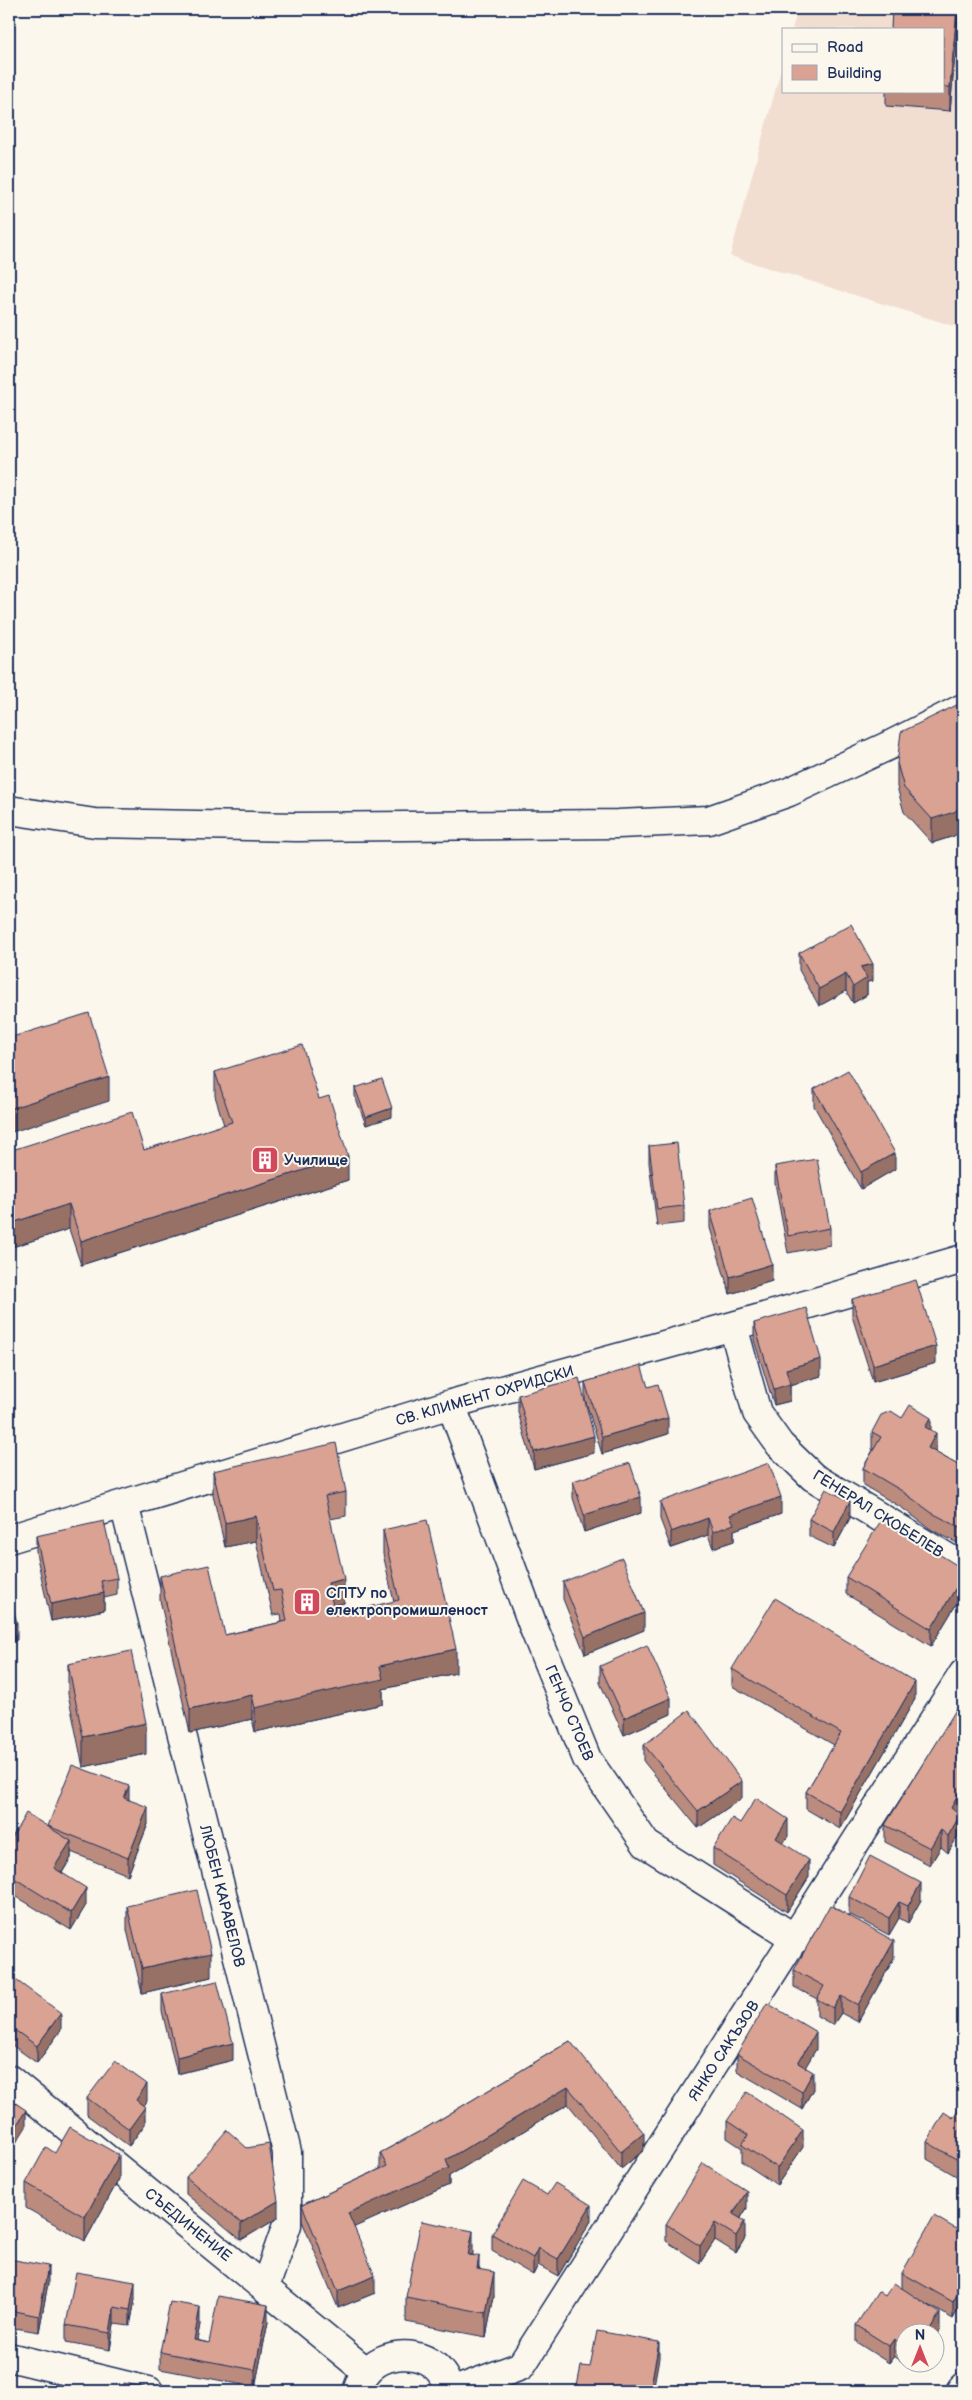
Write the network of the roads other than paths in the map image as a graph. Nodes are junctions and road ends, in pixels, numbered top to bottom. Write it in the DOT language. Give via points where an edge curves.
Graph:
graph roads {
  1 [pos="963,708"];
  2 [pos="9,810"];
  3 [pos="963,1259"];
  4 [pos="733,1326"];
  5 [pos="451,1404"];
  6 [pos="124,1504"];
  7 [pos="9,1539"];
  8 [pos="963,1567"];
  9 [pos="963,1674"];
  10 [pos="796,1939"];
  11 [pos="9,2079"];
  12 [pos="265,2287"];
  13 [pos="9,2357"];
  14 [pos="362,2382"];
  15 [pos="963,2386"];
  16 [pos="149,2391"];
  17 [pos="452,2391"];
  18 [pos="960,2391"];
  1 -- 2 [label="street" via="789,792 709,820 286,827 94,823"];
  3 -- 4 [label="street, СВ. КЛИМЕНТ ОХРИДСКИ"];
  4 -- 5 [label="street, СВ. КЛИМЕНТ ОХРИДСКИ"];
  4 -- 8 [label="street, ГЕНЕРАЛ СКОБЕЛЕВ" via="757,1413 780,1445 813,1477"];
  5 -- 6 [label="street, СВ. КЛИМЕНТ ОХРИДСКИ"];
  5 -- 10 [label="street, ГЕНЧО СТОЕВ" via="532,1622 587,1758 646,1844"];
  6 -- 7 [label="street, СВ. КЛИМЕНТ ОХРИДСКИ"];
  6 -- 12 [label="street, ЛЮБЕН КАРАВЕЛОВ" via="286,2152 287,2225"];
  9 -- 10 [label="street, ЯНКО САКЪЗОВ"];
  10 -- 17 [label="street, ЯНКО САКЪЗОВ" via="521,2366"];
  11 -- 12 [label="street, СЪЕДИНЕНИЕ"];
  12 -- 14 [label="street, СЪЕДИНЕНИЕ"];
  13 -- 16 [label="street"];
  14 -- 17 [label="street" via="381,2360 403,2354 424,2359 442,2373"];
  15 -- 18 [label="street"];
}
